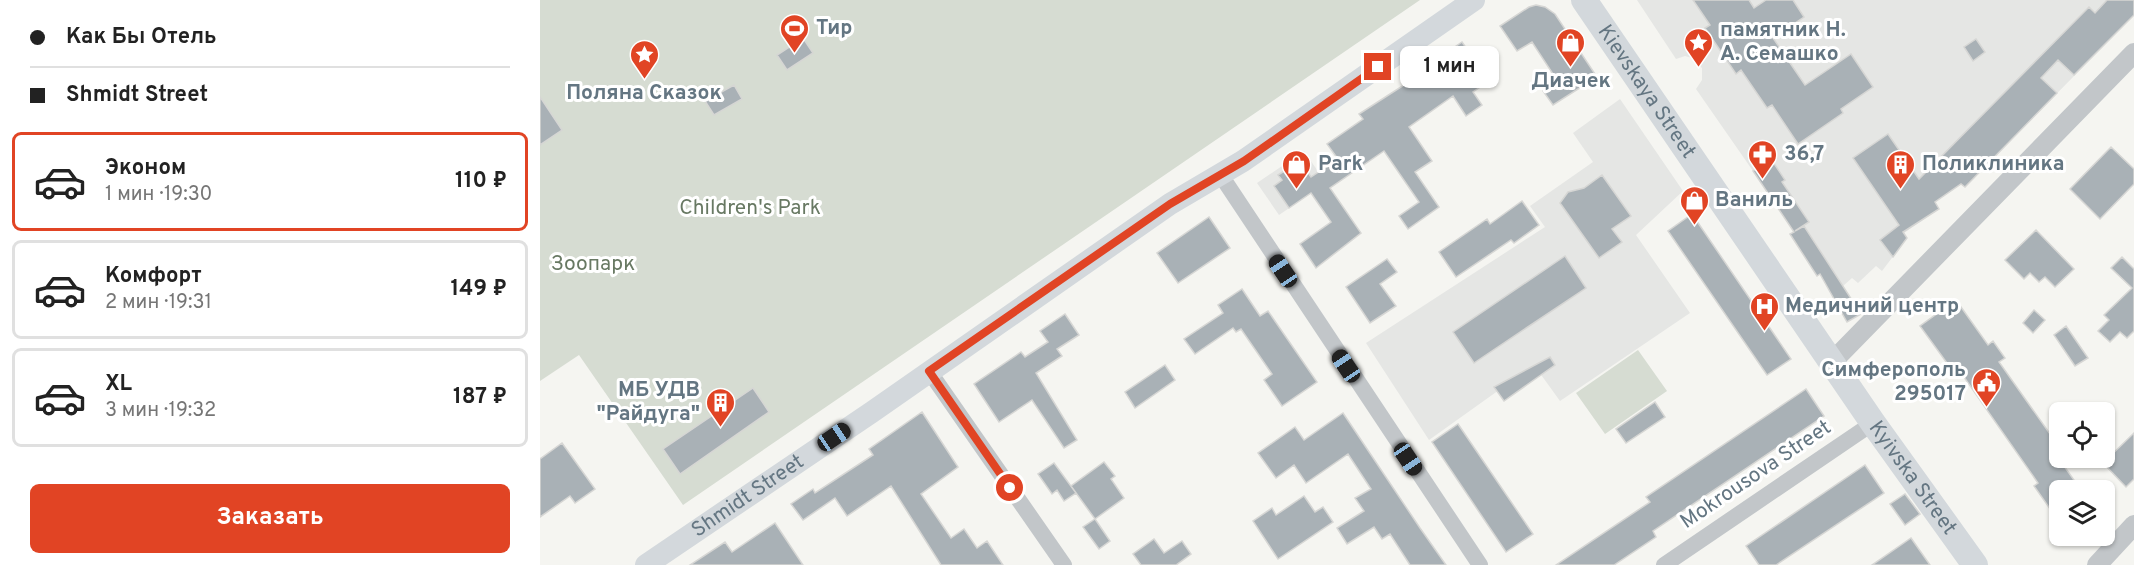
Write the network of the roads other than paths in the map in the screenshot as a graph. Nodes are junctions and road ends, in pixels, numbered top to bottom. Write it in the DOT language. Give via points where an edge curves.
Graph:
graph roads {
  1 [pos="1474,0"];
  2 [pos="1584,0"];
  3 [pos="2134,53"];
  4 [pos="1220,174"];
  5 [pos="1833,361"];
  6 [pos="929,371"];
  7 [pos="1874,423"];
  8 [pos="2134,525"];
  9 [pos="646,565"];
  10 [pos="1064,565"];
  11 [pos="1480,565"];
  12 [pos="1664,565"];
  13 [pos="1975,565"];
  14 [pos="2097,565"];
  1 -- 4 [label="main road, Shmidt Street"];
  2 -- 5 [label="main road, Kievskaya Street"];
  3 -- 5 [label="street"];
  4 -- 6 [label="main road, Shmidt Street" via="1170,204"];
  4 -- 11 [label="street"];
  5 -- 7 [label="main road, Kyivska Street"];
  6 -- 9 [label="main road, Shmidt Street"];
  6 -- 10 [label="street"];
  7 -- 12 [label="street, Mokrousova Street"];
  7 -- 13 [label="main road, Kyivska Street"];
  8 -- 14 [label="street"];
}
